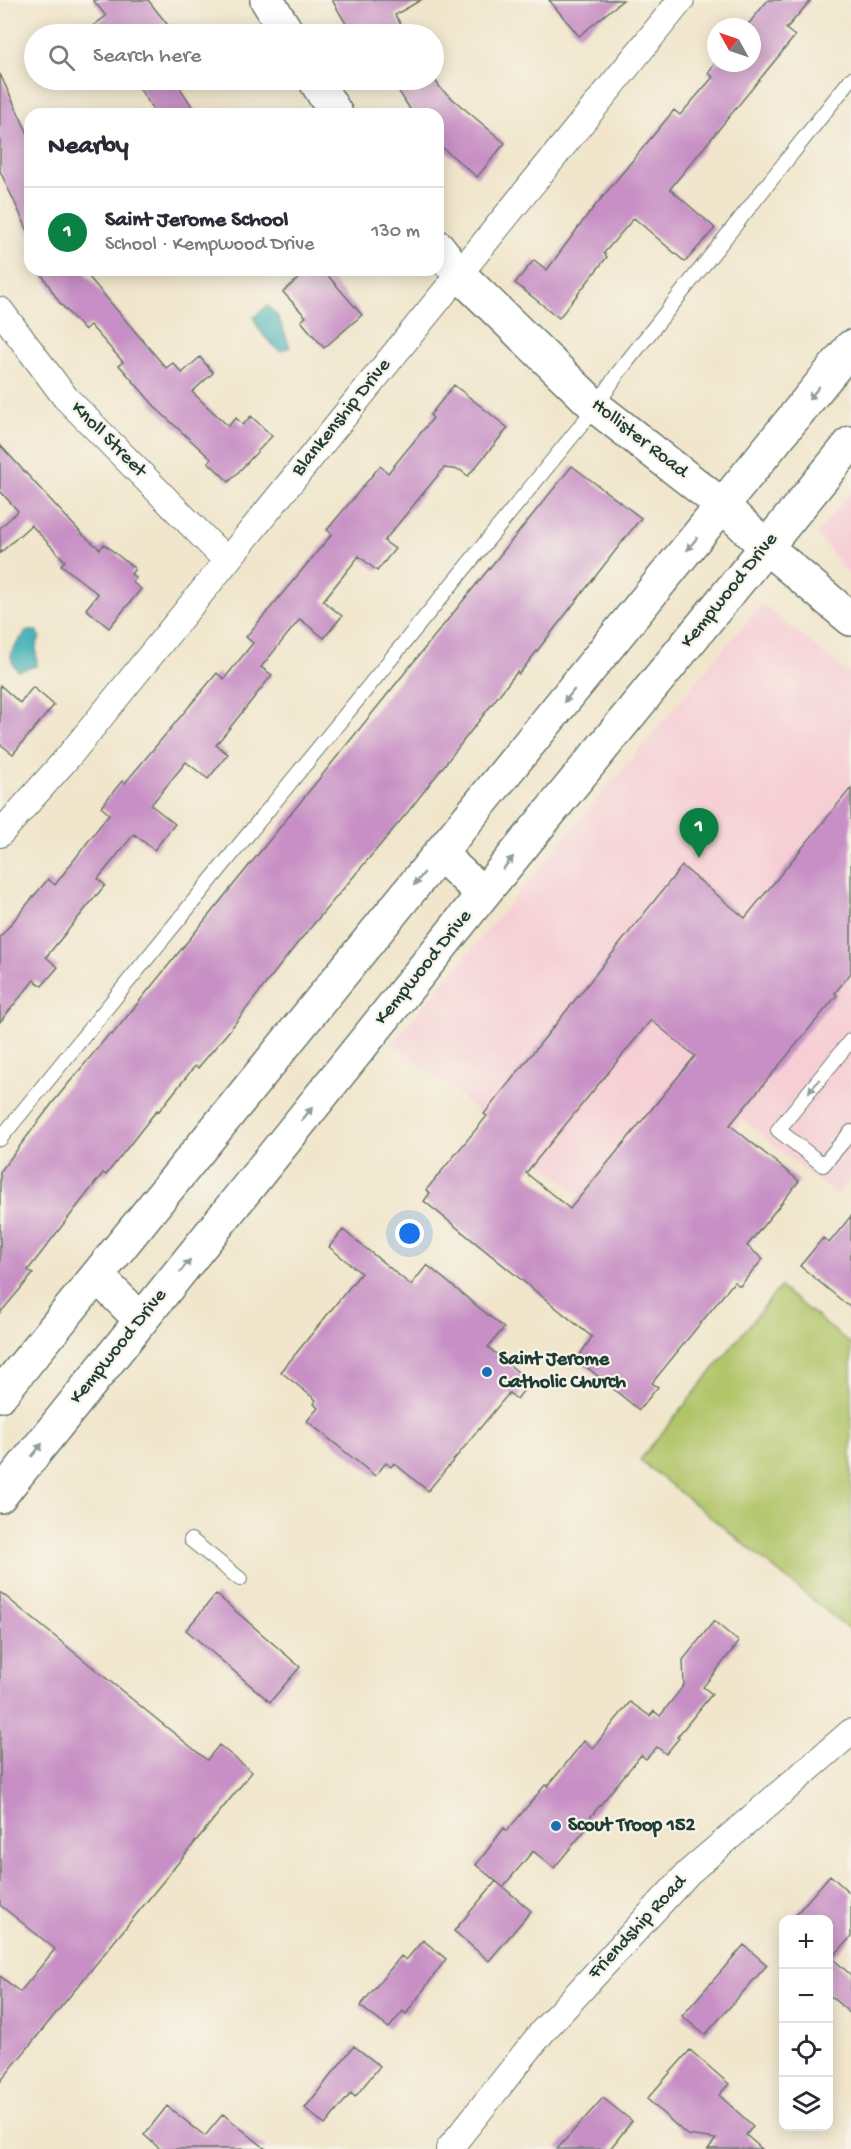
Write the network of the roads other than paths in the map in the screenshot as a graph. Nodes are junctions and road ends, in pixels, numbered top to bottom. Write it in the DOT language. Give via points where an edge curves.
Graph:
graph roads {
  1 [pos="267,0"];
  2 [pos="681,0"];
  3 [pos="282,24"];
  4 [pos="851,79"];
  5 [pos="321,90"];
  6 [pos="332,108"];
  7 [pos="444,255"];
  8 [pos="459,274"];
  9 [pos="0,310"];
  10 [pos="851,347"];
  11 [pos="596,407"];
  12 [pos="851,443"];
  13 [pos="723,506"];
  14 [pos="766,547"];
  15 [pos="226,560"];
  16 [pos="851,619"];
  17 [pos="4,822"];
  18 [pos="440,854"];
  19 [pos="483,894"];
  20 [pos="851,1040"];
  21 [pos="851,1132"];
  22 [pos="0,1139"];
  23 [pos="97,1276"];
  24 [pos="141,1320"];
  25 [pos="0,1395"];
  26 [pos="0,1496"];
  27 [pos="191,1540"];
  28 [pos="240,1579"];
  29 [pos="851,1732"];
  30 [pos="450,2149"];
  1 -- 3 [label="main road"];
  2 -- 8 [label="street, Blankenship Drive"];
  4 -- 11 [label="lane" via="632,354"];
  5 -- 6 [label="main road"];
  7 -- 8 [label="main road, Hollister Road"];
  8 -- 11 [label="main road, Hollister Road"];
  8 -- 15 [label="street, Blankenship Drive"];
  9 -- 15 [label="street, Knoll Street" via="65,397"];
  10 -- 13 [label="main road, one-way"];
  11 -- 13 [label="main road, Hollister Road"];
  11 -- 22 [label="lane"];
  12 -- 14 [label="main road, Kempwood Drive"];
  13 -- 14 [label="main road, Hollister Road"];
  13 -- 18 [label="main road, one-way"];
  14 -- 16 [label="main road, Hollister Road"];
  19 -- 14 [label="main road, Kempwood Drive, one-way"];
  15 -- 17 [label="street, Blankenship Drive" via="69,756"];
  18 -- 19 [label="main road"];
  18 -- 23 [label="main road, one-way"];
  24 -- 19 [label="main road, Kempwood Drive, one-way"];
  20 -- 21 [label="lane, one-way" via="778,1130 824,1165"];
  23 -- 24 [label="main road"];
  23 -- 25 [label="main road"];
  26 -- 24 [label="main road, Kempwood Drive, one-way"];
  27 -- 28 [label="lane"];
  29 -- 30 [label="street, Friendship Road" via="688,1873 543,2031"];
}
